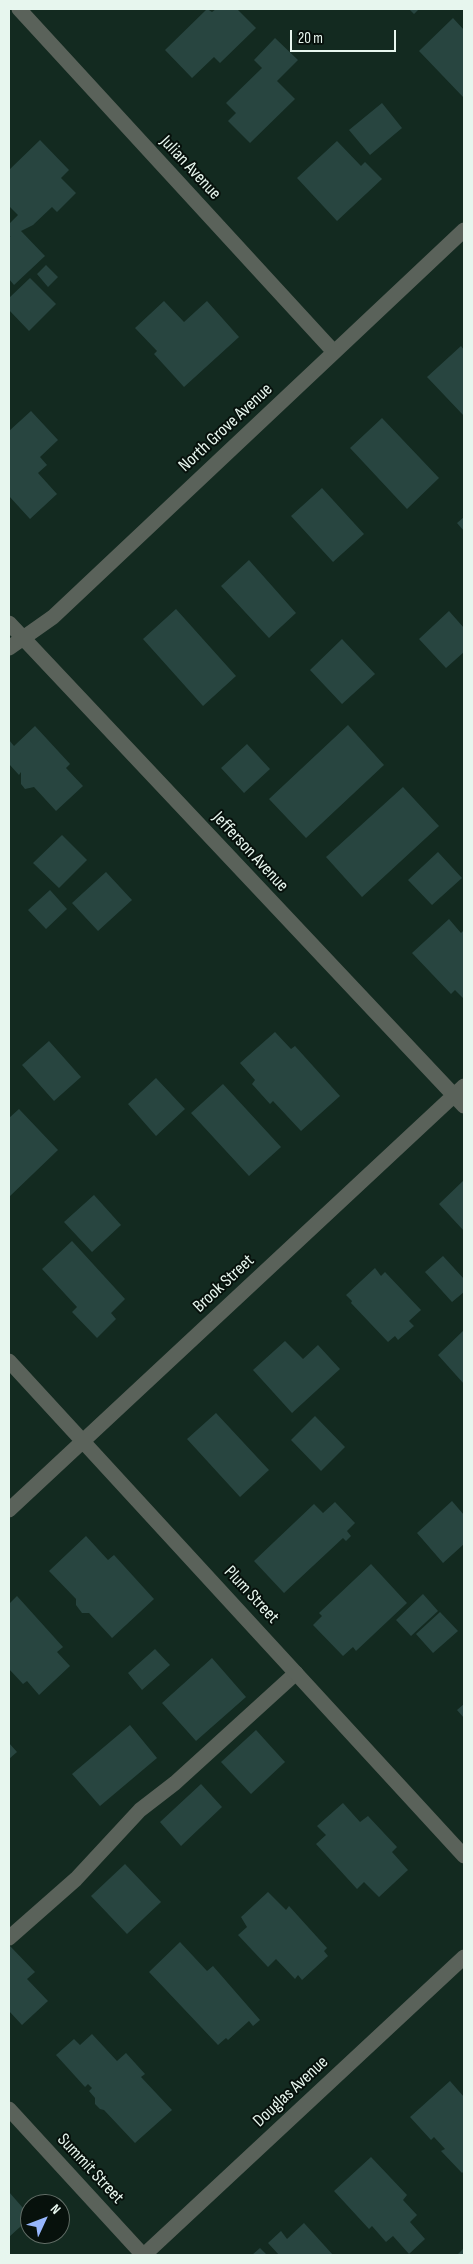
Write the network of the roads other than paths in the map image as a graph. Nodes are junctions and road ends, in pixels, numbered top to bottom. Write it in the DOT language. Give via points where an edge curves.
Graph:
graph roads {
  1 [pos="19,9"];
  2 [pos="464,230"];
  3 [pos="334,352"];
  4 [pos="9,623"];
  5 [pos="24,638"];
  6 [pos="9,648"];
  7 [pos="461,1096"];
  8 [pos="9,1361"];
  9 [pos="83,1441"];
  10 [pos="9,1510"];
  11 [pos="296,1672"];
  12 [pos="464,1856"];
  13 [pos="9,1938"];
  14 [pos="464,1957"];
  15 [pos="9,2109"];
  16 [pos="144,2255"];
  1 -- 3 [label="street, Julian Avenue"];
  2 -- 3 [label="street, North Grove Avenue"];
  3 -- 5 [label="street, North Grove Avenue" via="53,617"];
  4 -- 5 [label="street, Jefferson Avenue"];
  5 -- 6 [label="street, North Grove Avenue"];
  5 -- 7 [label="street, Jefferson Avenue"];
  7 -- 9 [label="street, Brook Street"];
  8 -- 9 [label="street, Plum Street"];
  9 -- 10 [label="street, Brook Street"];
  9 -- 11 [label="street, Plum Street"];
  11 -- 12 [label="street, Plum Street"];
  11 -- 13 [label="street" via="175,1783 140,1810 76,1879"];
  14 -- 16 [label="street, Douglas Avenue"];
  15 -- 16 [label="street, Summit Street"];
}
